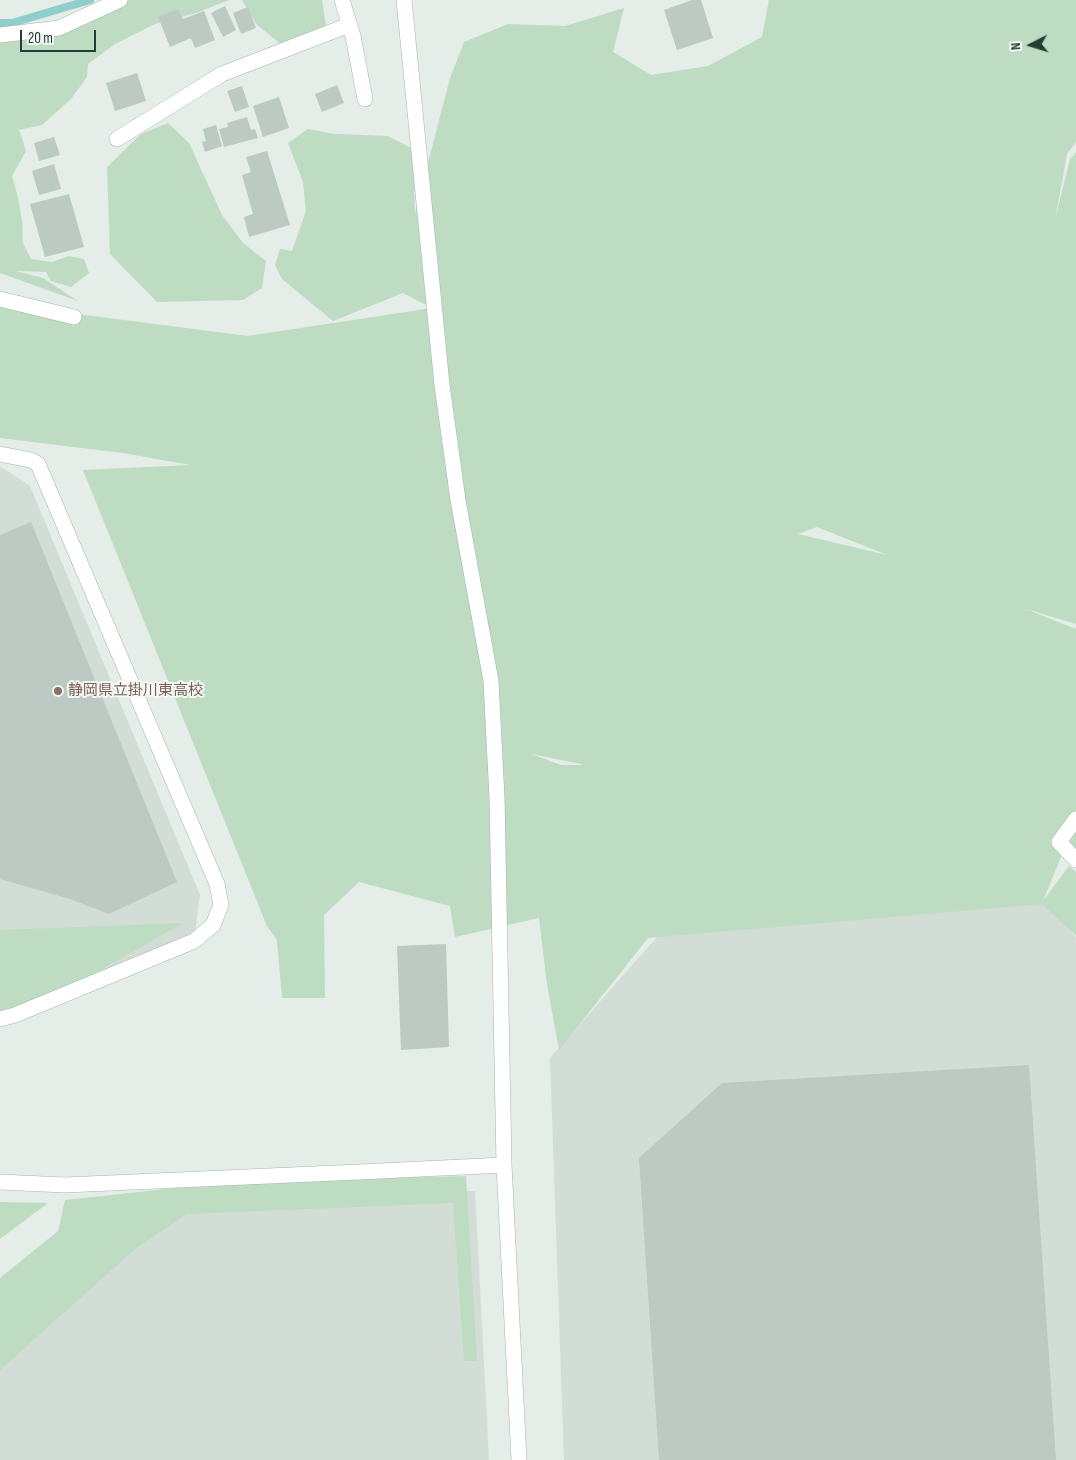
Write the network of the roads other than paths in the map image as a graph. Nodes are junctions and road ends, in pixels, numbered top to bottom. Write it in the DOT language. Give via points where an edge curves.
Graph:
graph roads {
  1 [pos="120,0"];
  2 [pos="342,0"];
  3 [pos="404,0"];
  4 [pos="350,25"];
  5 [pos="0,35"];
  6 [pos="365,99"];
  7 [pos="117,139"];
  8 [pos="0,299"];
  9 [pos="74,316"];
  10 [pos="0,454"];
  11 [pos="1076,819"];
  12 [pos="1076,860"];
  13 [pos="0,1019"];
  14 [pos="504,1164"];
  15 [pos="0,1182"];
  16 [pos="519,1460"];
  1 -- 5 [label="street" via="60,28"];
  2 -- 4 [label="street"];
  3 -- 14 [label="street" via="442,385 458,500 491,681 497,798"];
  4 -- 6 [label="street"];
  4 -- 7 [label="street" via="222,74"];
  8 -- 9 [label="street"];
  10 -- 13 [label="street" via="38,464 218,884 221,905 213,925 194,941"];
  11 -- 12 [label="street" via="1059,842"];
  14 -- 15 [label="street" via="65,1185"];
  14 -- 16 [label="street"];
}
